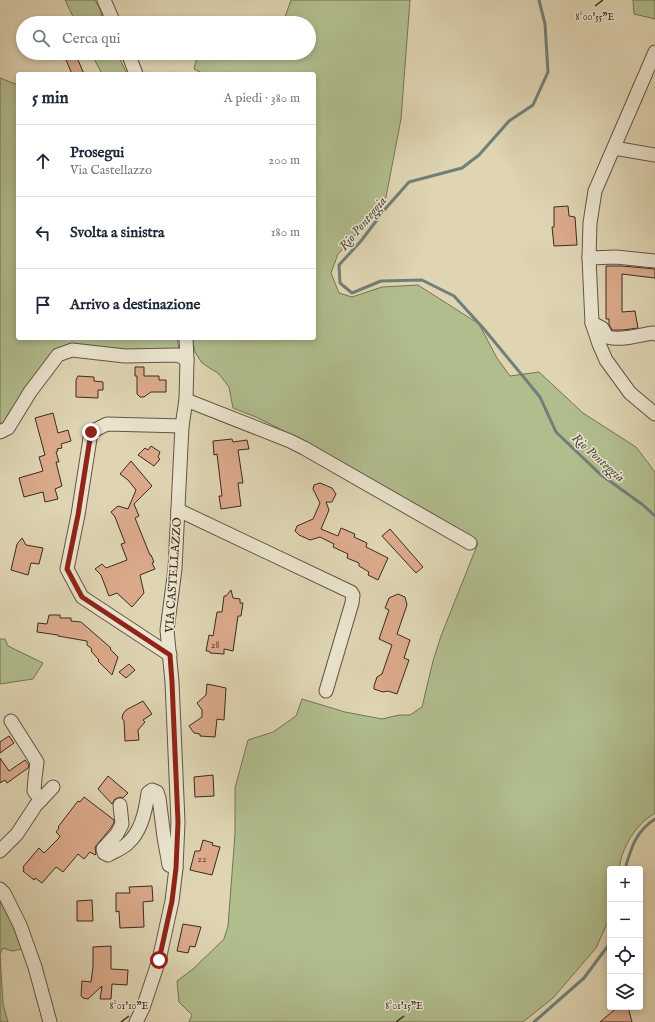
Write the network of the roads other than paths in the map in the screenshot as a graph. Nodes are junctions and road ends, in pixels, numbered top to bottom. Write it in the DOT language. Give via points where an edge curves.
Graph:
graph roads {
  1 [pos="104,0"];
  2 [pos="111,16"];
  3 [pos="655,52"];
  4 [pos="131,60"];
  5 [pos="135,72"];
  6 [pos="614,148"];
  7 [pos="655,155"];
  8 [pos="589,258"];
  9 [pos="655,261"];
  10 [pos="592,319"];
  11 [pos="655,334"];
  12 [pos="186,340"];
  13 [pos="188,360"];
  14 [pos="186,400"];
  15 [pos="655,414"];
  16 [pos="182,426"];
  17 [pos="0,432"];
  18 [pos="178,510"];
  19 [pos="470,543"];
  20 [pos="170,655"];
  21 [pos="326,691"];
  22 [pos="11,721"];
  23 [pos="54,787"];
  24 [pos="41,800"];
  25 [pos="120,805"];
  26 [pos="0,851"];
  27 [pos="176,868"];
  28 [pos="0,889"];
  29 [pos="50,1022"];
  30 [pos="136,1022"];
  1 -- 2 [label="street"];
  3 -- 6 [label="street"];
  4 -- 5 [label="street"];
  6 -- 7 [label="street"];
  6 -- 8 [label="street" via="595,191 590,223"];
  8 -- 9 [label="street" via="616,257"];
  8 -- 10 [label="street"];
  10 -- 11 [label="street" via="607,337 611,338"];
  10 -- 15 [label="street" via="601,349 614,373 630,393"];
  12 -- 13 [label="street, VIA CASTELLAZZO"];
  13 -- 14 [label="street, VIA CASTELLAZZO"];
  13 -- 17 [label="street" via="178,355 125,356 72,350 58,355 30,392 8,428"];
  14 -- 16 [label="street, VIA CASTELLAZZO"];
  14 -- 19 [label="street" via="304,448"];
  16 -- 18 [label="street, VIA CASTELLAZZO"];
  16 -- 20 [label="street" via="107,424 91,432 67,569 82,597"];
  18 -- 20 [label="street, VIA CASTELLAZZO" via="175,569 167,630"];
  18 -- 21 [label="street" via="351,592 352,603"];
  20 -- 27 [label="street, VIA CASTELLAZZO" via="178,822"];
  22 -- 24 [label="street" via="38,762 34,791"];
  23 -- 24 [label="street"];
  24 -- 26 [label="street"];
  25 -- 27 [label="street" via="122,824 117,834 102,849 104,853 108,855 130,842 141,824 148,793 152,790 157,792 159,798 169,865"];
  27 -- 30 [label="street, VIA CASTELLAZZO" via="172,901 159,960"];
  28 -- 29 [label="street" via="20,925 36,967"];
}
